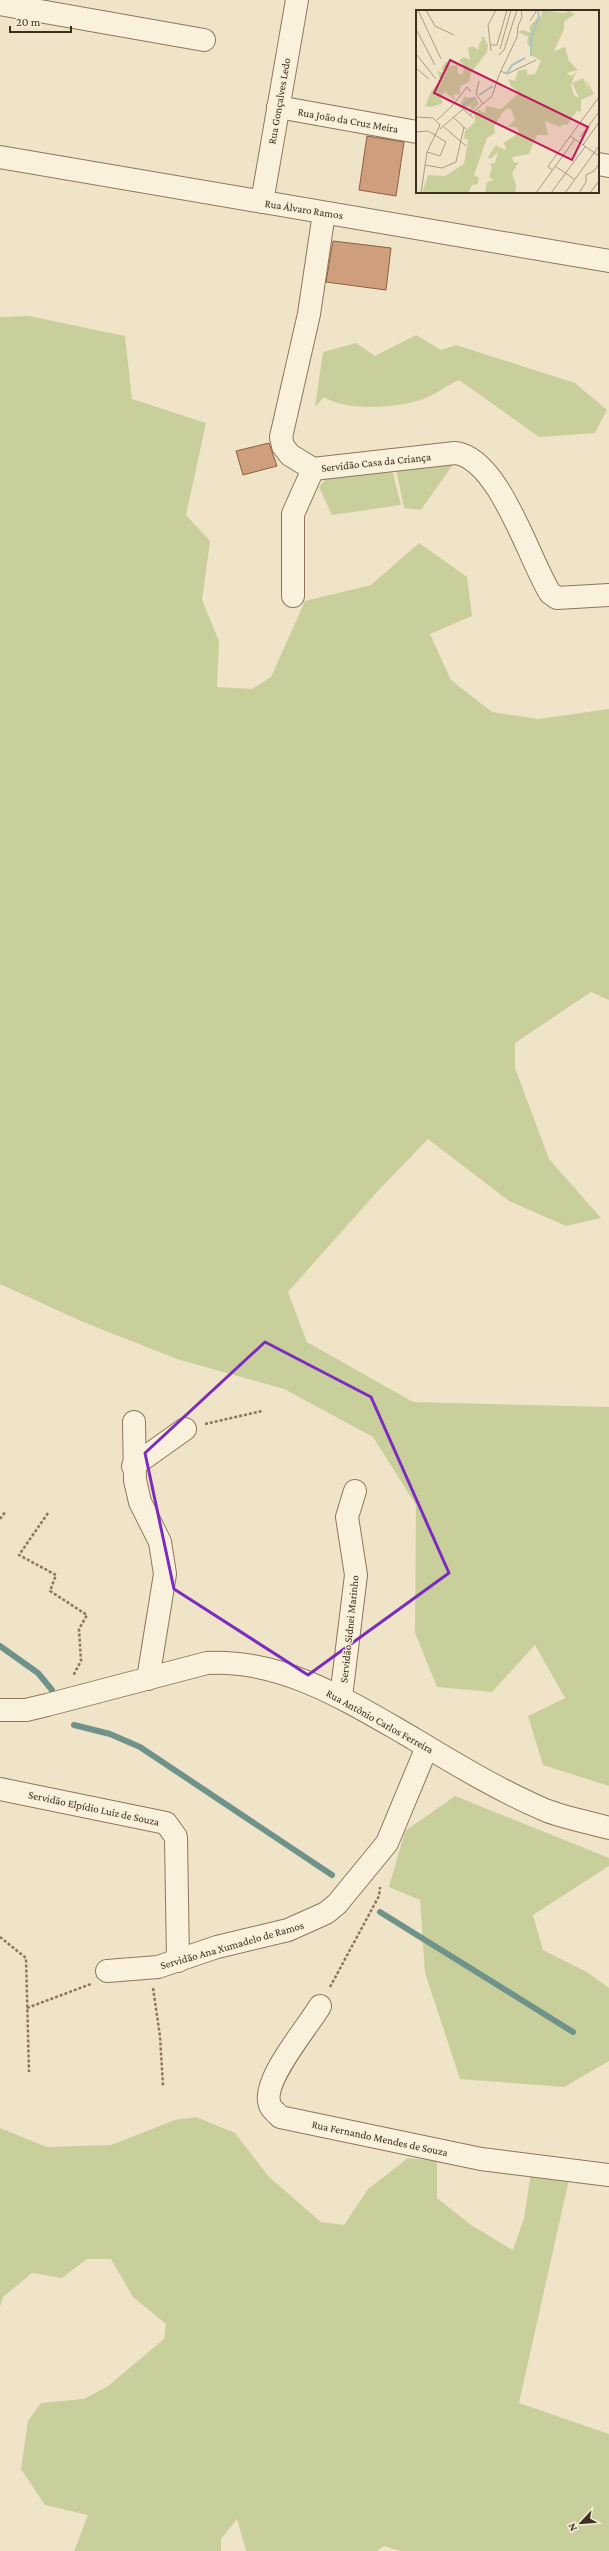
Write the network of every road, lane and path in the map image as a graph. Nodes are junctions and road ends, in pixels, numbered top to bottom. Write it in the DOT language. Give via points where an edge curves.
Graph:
graph roads {
  1 [pos="297,0"];
  2 [pos="0,4"];
  3 [pos="204,40"];
  4 [pos="278,107"];
  5 [pos="416,132"];
  6 [pos="0,157"];
  7 [pos="599,164"];
  8 [pos="609,166"];
  9 [pos="262,202"];
  10 [pos="324,213"];
  11 [pos="609,261"];
  12 [pos="313,469"];
  13 [pos="609,595"];
  14 [pos="293,596"];
  15 [pos="262,1411"];
  16 [pos="134,1422"];
  17 [pos="185,1429"];
  18 [pos="133,1466"];
  19 [pos="355,1491"];
  20 [pos="6,1511"];
  21 [pos="48,1513"];
  22 [pos="0,1519"];
  23 [pos="148,1678"];
  24 [pos="341,1697"];
  25 [pos="61,1701"];
  26 [pos="0,1710"];
  27 [pos="427,1747"];
  28 [pos="0,1789"];
  29 [pos="609,1828"];
  30 [pos="381,1881"];
  31 [pos="0,1937"];
  32 [pos="178,1961"];
  33 [pos="150,1967"];
  34 [pos="107,1971"];
  35 [pos="320,2006"];
  36 [pos="27,2008"];
  37 [pos="28,2072"];
  38 [pos="163,2086"];
  39 [pos="609,2175"];
  1 -- 4 [label="street, Rua Gonçalves Ledo"];
  2 -- 3 [label="street"];
  4 -- 5 [label="street, Rua João da Cruz Meira"];
  4 -- 9 [label="street, Rua Gonçalves Ledo"];
  6 -- 9 [label="street, Rua Álvaro Ramos"];
  7 -- 8 [label="street"];
  9 -- 10 [label="street, Rua Álvaro Ramos"];
  10 -- 11 [label="street, Rua Álvaro Ramos"];
  10 -- 12 [label="street, Servidão Casa da Criança" via="309,314 281,437 283,446 290,455"];
  12 -- 13 [label="street, Servidão Casa da Criança" via="465,454 485,470 504,498 550,593 556,598"];
  12 -- 14 [label="street" via="292,514"];
  15 -- 17 [label="path"];
  16 -- 18 [label="street"];
  17 -- 18 [label="street"];
  18 -- 23 [label="street" via="140,1502 160,1542 164,1556 165,1574"];
  19 -- 24 [label="street, Servidão Sidnei Marinho" via="347,1517 356,1575"];
  20 -- 22 [label="path"];
  21 -- 25 [label="path" via="19,1555 56,1575 50,1591 87,1615 79,1629 81,1660"];
  23 -- 24 [label="street, Rua Antônio Carlos Ferreira" via="207,1663 233,1662 275,1671"];
  23 -- 25 [label="street, Rua Antônio Carlos Ferreira"];
  24 -- 27 [label="street, Rua Antônio Carlos Ferreira"];
  25 -- 26 [label="street, Rua Antônio Carlos Ferreira" via="26,1710"];
  27 -- 29 [label="street, Rua Antônio Carlos Ferreira" via="546,1810"];
  27 -- 32 [label="street, Servidão Ana Xumadelo de Ramos" via="387,1843 337,1904 313,1921 288,1930 217,1947"];
  28 -- 32 [label="street, Servidão Elpídio Luiz de Souza" via="166,1823 176,1837"];
  30 -- 35 [label="path" via="379,1896"];
  31 -- 36 [label="path" via="26,1958"];
  32 -- 33 [label="street, Servidão Ana Xumadelo de Ramos"];
  33 -- 34 [label="street, Servidão Ana Xumadelo de Ramos"];
  33 -- 38 [label="path" via="160,2036"];
  34 -- 36 [label="path" via="88,1985"];
  35 -- 39 [label="street, Rua Fernando Mendes de Souza" via="285,2057 268,2088 270,2105 280,2116 481,2159"];
  36 -- 37 [label="path"];
}
